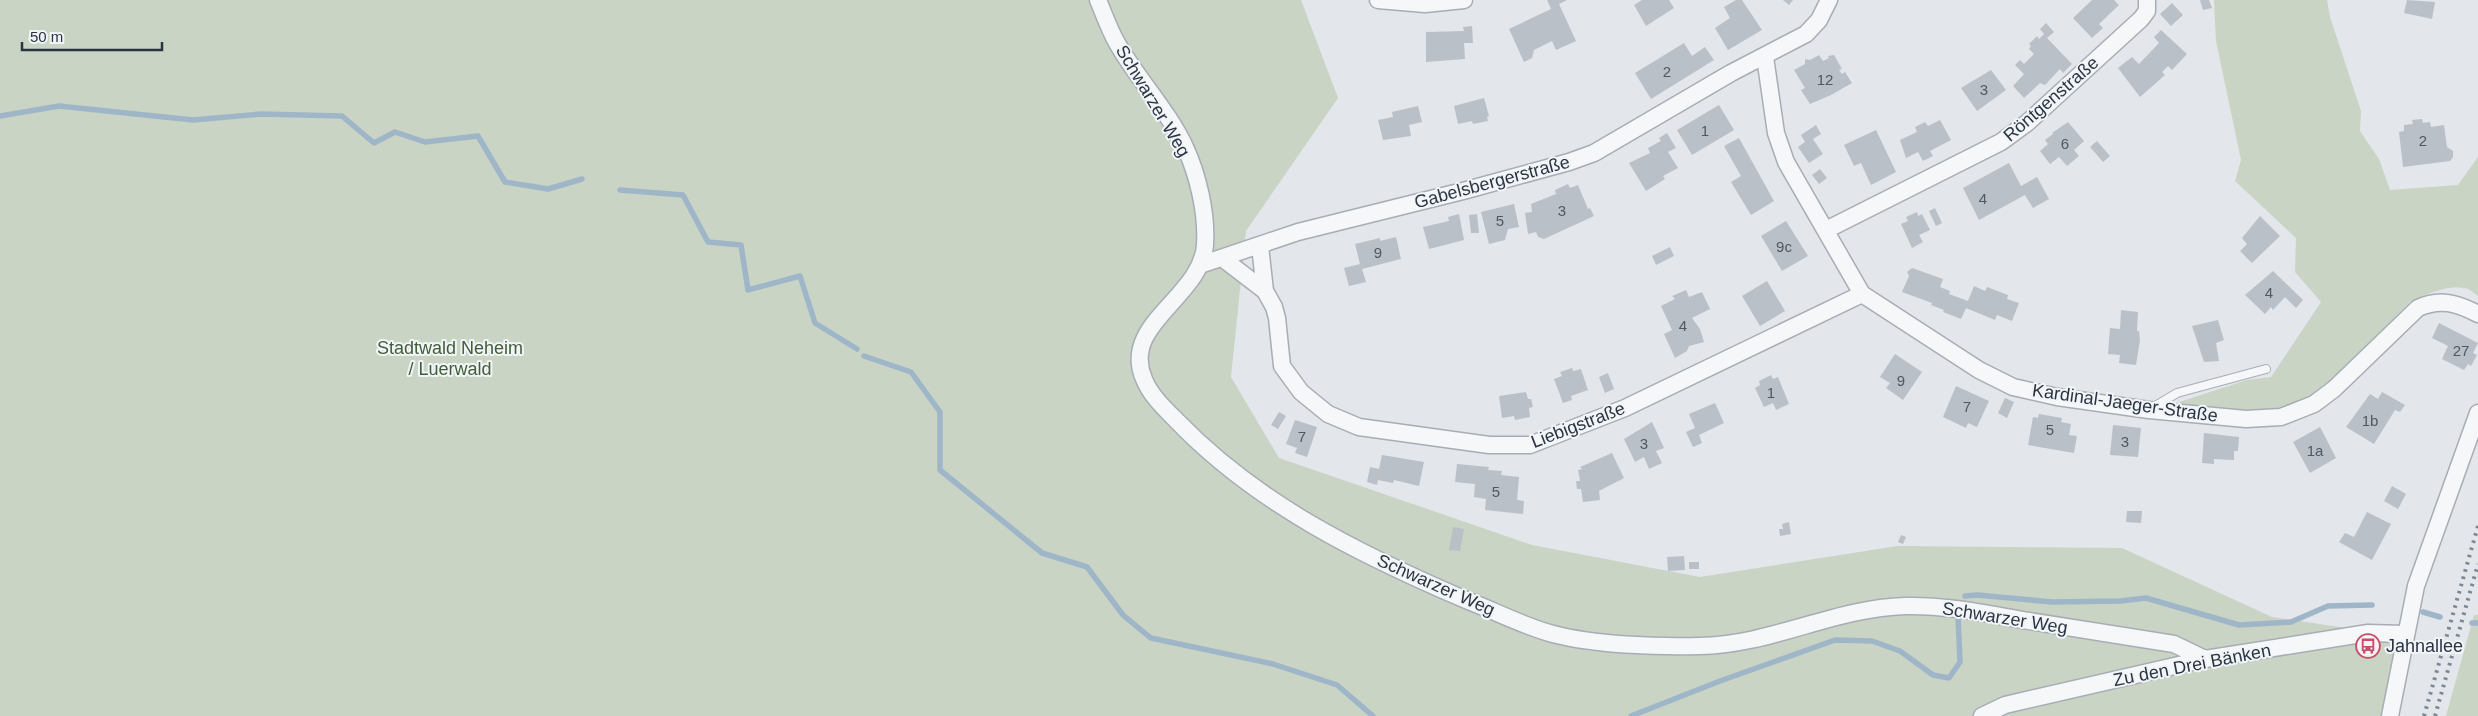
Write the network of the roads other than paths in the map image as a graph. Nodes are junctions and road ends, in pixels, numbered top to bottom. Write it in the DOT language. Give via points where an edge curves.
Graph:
graph roads {
  1 [pos="1098,0"];
  2 [pos="1378,0"];
  3 [pos="1464,0"];
  4 [pos="1829,0"];
  5 [pos="2146,0"];
  6 [pos="1765,56"];
  7 [pos="1826,230"];
  8 [pos="1260,246"];
  9 [pos="1222,258"];
  10 [pos="1200,264"];
  11 [pos="1264,291"];
  12 [pos="1862,294"];
  13 [pos="2478,314"];
  14 [pos="2266,369"];
  15 [pos="2149,410"];
  16 [pos="2478,413"];
  17 [pos="2406,634"];
  18 [pos="2205,659"];
  19 [pos="1982,716"];
  20 [pos="2390,716"];
  1 -- 10 [label="street, Schwarzer Weg" via="1116,41 1184,146 1203,209 1205,248"];
  2 -- 3 [label="street" via="1425,4"];
  4 -- 6 [label="street" via="1819,20 1806,34"];
  5 -- 7 [label="street, Röntgenstraße" via="2146,11 2141,19 2001,142"];
  6 -- 7 [label="street, Kardinal-Jaeger-Straße" via="1781,148 1792,176"];
  6 -- 8 [label="street, Gabelsbergerstraße" via="1588,156 1298,232"];
  7 -- 12 [label="street, Kardinal-Jaeger-Straße"];
  8 -- 9 [label="street, Gabelsbergerstraße"];
  8 -- 11 [label="street, Liebigstraße"];
  9 -- 10 [label="street, Gabelsbergerstraße"];
  9 -- 11 [label="street, Liebigstraße"];
  10 -- 18 [label="street, Schwarzer Weg" via="1190,284 1153,324 1141,346 1144,380 1173,417 1226,468 1313,525 1378,560 1525,624 1556,635 1588,640 1718,645 1901,606 1951,607 2174,644"];
  11 -- 12 [label="street, Liebigstraße" via="1278,318 1282,366 1301,392 1328,414 1359,427 1512,446 1530,445 1625,408"];
  12 -- 15 [label="street, Kardinal-Jaeger-Straße" via="1979,370 2013,387 2057,397"];
  13 -- 15 [label="street, Kardinal-Jaeger-Straße" via="2445,302 2418,308 2334,389 2314,404 2281,417 2246,419"];
  14 -- 15 [label="lane" via="2177,393"];
  16 -- 17 [label="street" via="2416,586"];
  17 -- 18 [label="street, Zu den Drei Bänken" via="2368,634"];
  17 -- 20 [label="street"];
  18 -- 19 [label="street, Zu den Drei Bänken" via="2005,705"];
}
